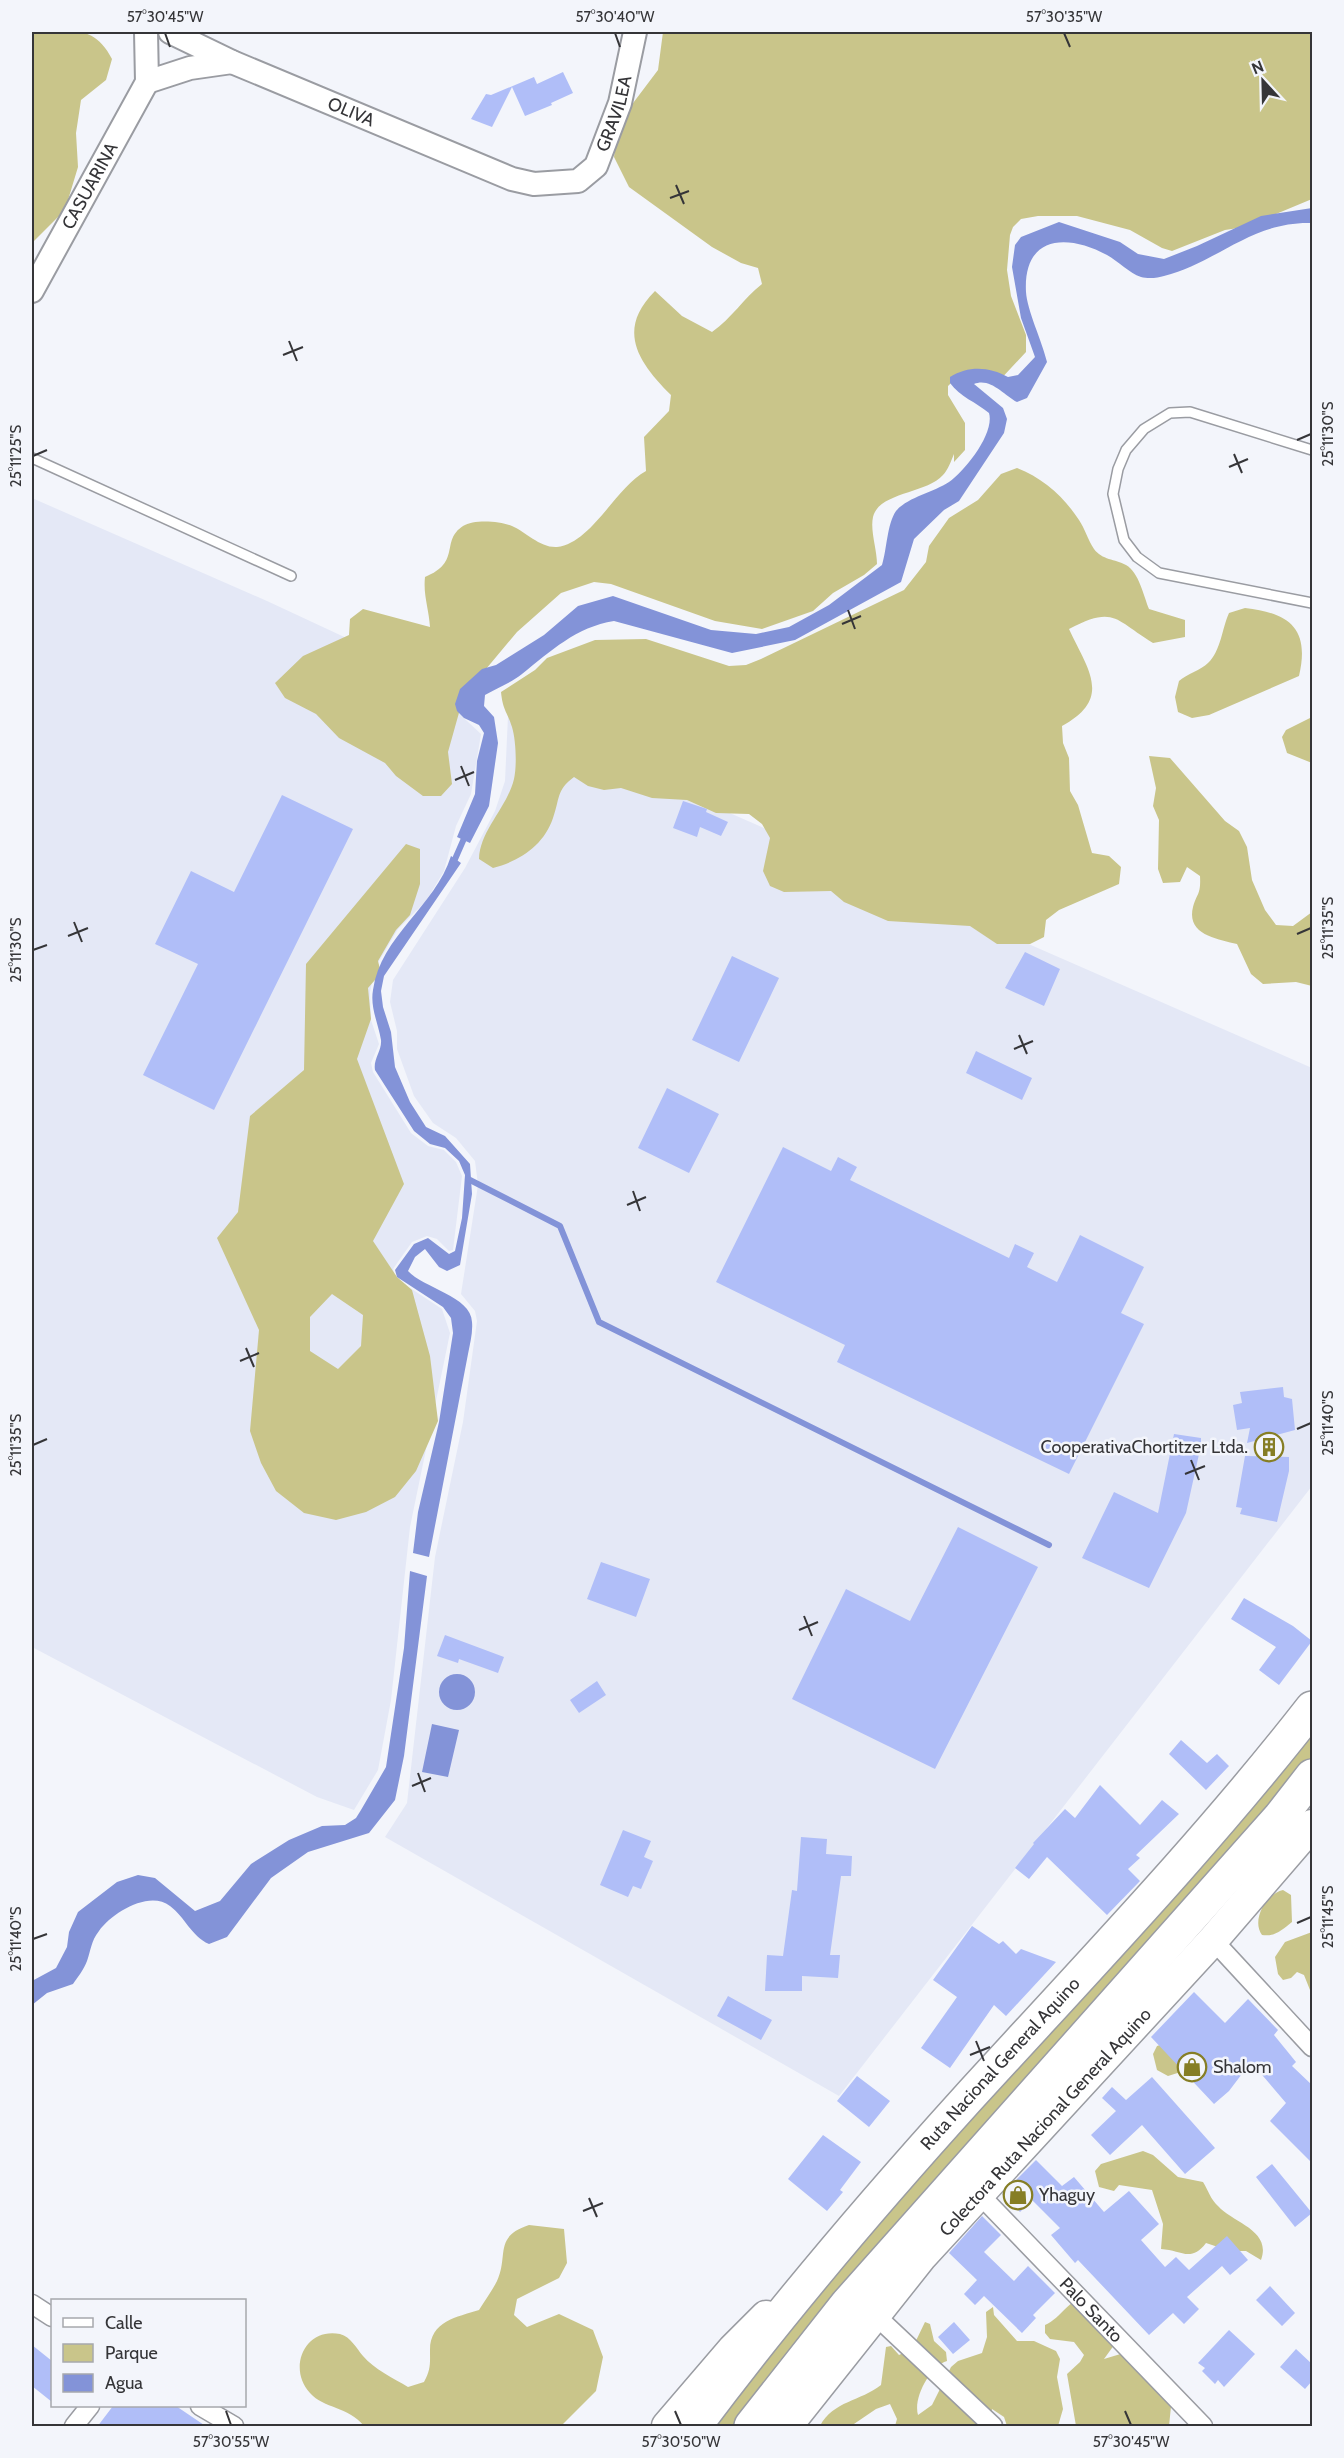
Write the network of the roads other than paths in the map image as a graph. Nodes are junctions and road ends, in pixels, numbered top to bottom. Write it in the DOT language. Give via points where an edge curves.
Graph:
graph roads {
  1 [pos="146,32"];
  2 [pos="170,32"];
  3 [pos="635,32"];
  4 [pos="232,62"];
  5 [pos="147,82"];
  6 [pos="534,184"];
  7 [pos="32,291"];
  8 [pos="1312,450"];
  9 [pos="32,458"];
  10 [pos="291,576"];
  11 [pos="1312,603"];
  12 [pos="1312,1708"];
  13 [pos="1312,1776"];
  14 [pos="1312,1825"];
  15 [pos="1213,1940"];
  16 [pos="1312,2047"];
  17 [pos="980,2195"];
  18 [pos="847,2236"];
  19 [pos="32,2304"];
  20 [pos="874,2314"];
  21 [pos="51,2316"];
  22 [pos="89,2407"];
  23 [pos="202,2407"];
  24 [pos="74,2427"];
  25 [pos="234,2427"];
  26 [pos="667,2427"];
  27 [pos="694,2427"];
  28 [pos="751,2427"];
  29 [pos="788,2427"];
  30 [pos="993,2427"];
  31 [pos="1203,2427"];
  1 -- 5 [label="street, CASUARINA"];
  2 -- 4 [label="street, OLIVA"];
  3 -- 6 [label="street, GRAVILEA" via="620,103 597,166 578,181"];
  4 -- 5 [label="street" via="190,68"];
  4 -- 6 [label="street, OLIVA" via="512,179"];
  5 -- 7 [label="street, CASUARINA"];
  8 -- 11 [label="lane" via="1190,412 1170,413 1144,429 1126,450 1113,494 1124,540 1137,557 1159,573"];
  9 -- 10 [label="lane"];
  12 -- 18 [label="highway, Ruta Nacional General Aquino" via="1224,1818"];
  13 -- 28 [label="highway" via="1280,1817 847,2304"];
  14 -- 15 [label="main road, Colectora Ruta Nacional General Aquino"];
  15 -- 16 [label="street"];
  15 -- 17 [label="main road, Colectora Ruta Nacional General Aquino"];
  17 -- 20 [label="main road, Colectora Ruta Nacional General Aquino"];
  17 -- 31 [label="street, Palo Santo"];
  18 -- 26 [label="main road" via="733,2349"];
  18 -- 27 [label="highway, Ruta Nacional General Aquino" via="750,2352"];
  19 -- 21 [label="street"];
  20 -- 29 [label="main road, Colectora Ruta Nacional General Aquino"];
  20 -- 30 [label="street"];
  22 -- 24 [label="street"];
  23 -- 25 [label="street"];
}
